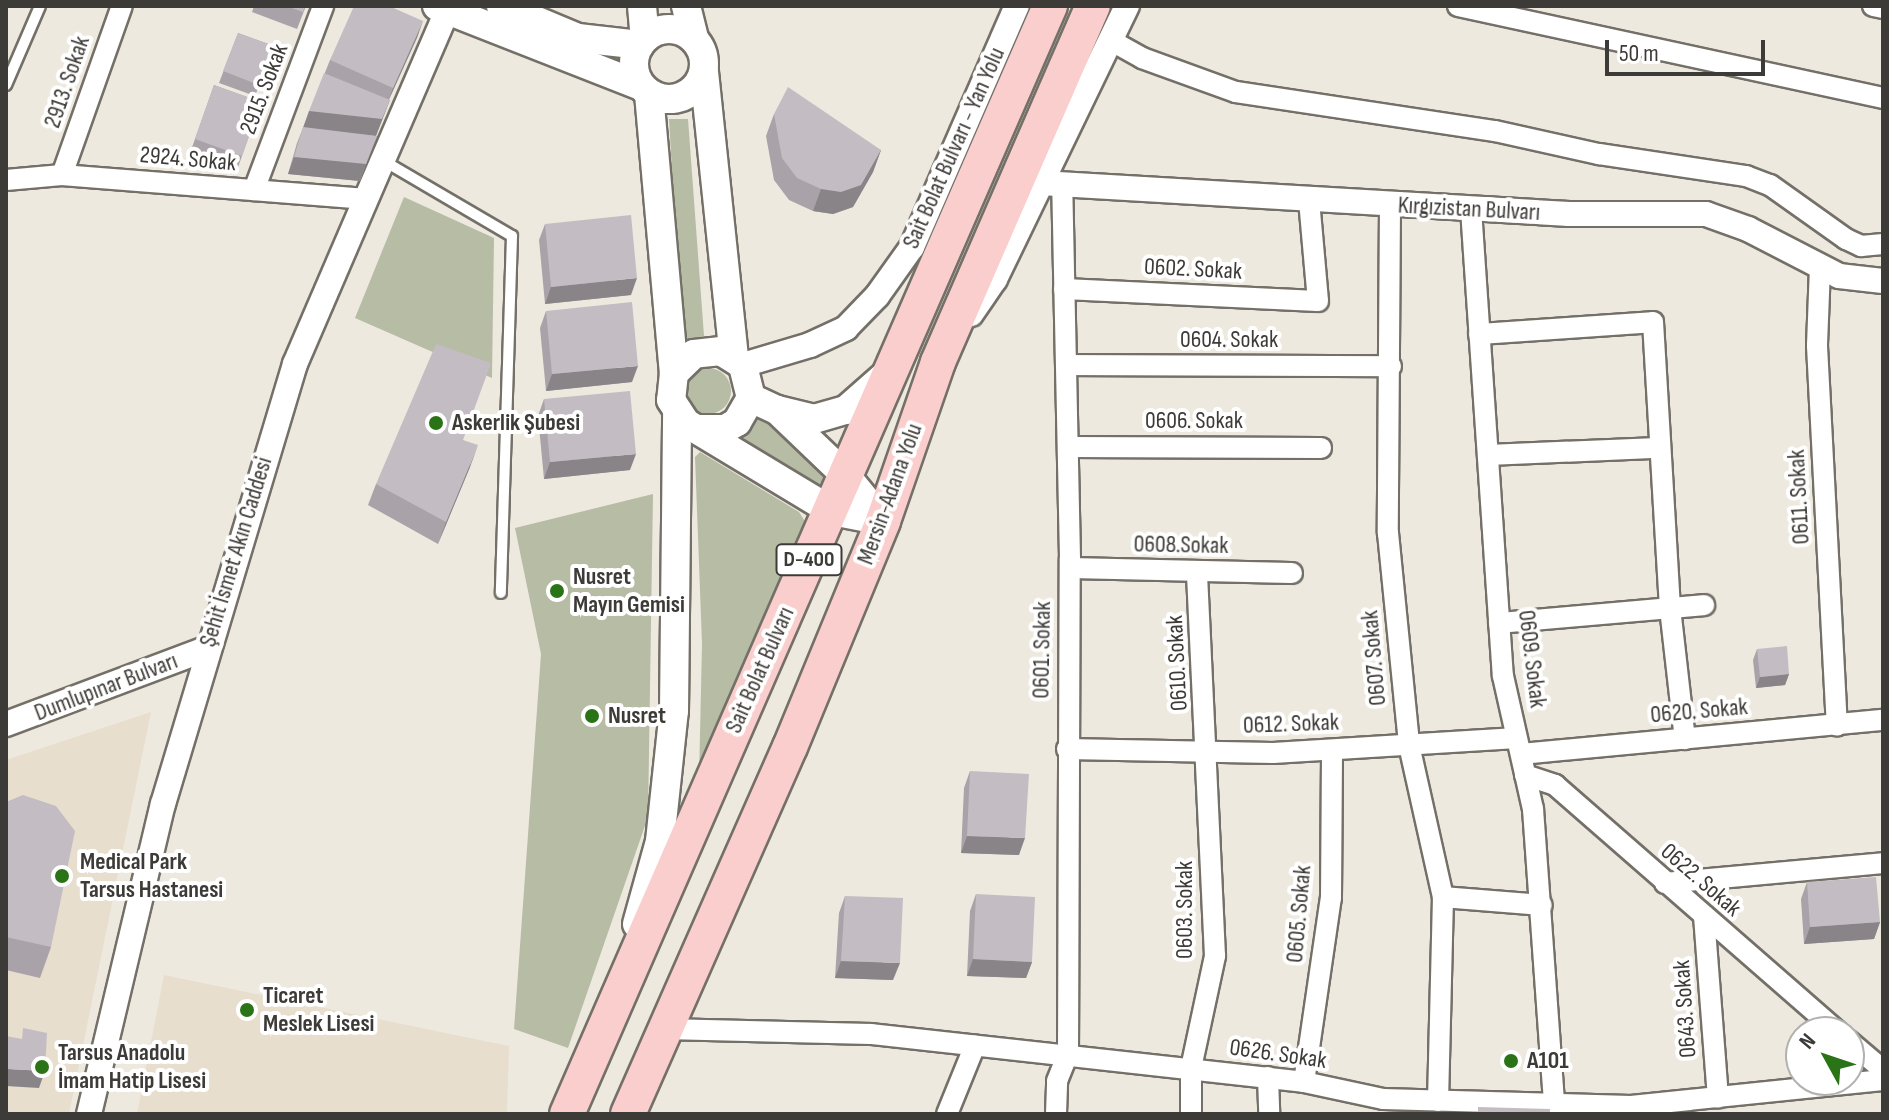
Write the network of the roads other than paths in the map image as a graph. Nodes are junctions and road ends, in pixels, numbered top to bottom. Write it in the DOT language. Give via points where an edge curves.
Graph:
graph roads {
  1 [pos="40,6"];
  2 [pos="122,6"];
  3 [pos="323,6"];
  4 [pos="501,6"];
  5 [pos="642,6"];
  6 [pos="686,6"];
  7 [pos="1017,6"];
  8 [pos="1050,6"];
  9 [pos="1093,6"];
  10 [pos="1127,6"];
  11 [pos="1458,6"];
  12 [pos="1873,6"];
  13 [pos="442,8"];
  14 [pos="1883,8"];
  15 [pos="694,39"];
  16 [pos="1110,40"];
  17 [pos="643,42"];
  18 [pos="704,72"];
  19 [pos="6,85"];
  20 [pos="645,90"];
  21 [pos="1883,98"];
  22 [pos="383,160"];
  23 [pos="62,175"];
  24 [pos="6,180"];
  25 [pos="1052,184"];
  26 [pos="254,190"];
  27 [pos="366,199"];
  28 [pos="1309,201"];
  29 [pos="1390,206"];
  30 [pos="1471,209"];
  31 [pos="1883,244"];
  32 [pos="1820,267"];
  33 [pos="1883,281"];
  34 [pos="1064,289"];
  35 [pos="1479,334"];
  36 [pos="738,361"];
  37 [pos="938,362"];
  38 [pos="1066,365"];
  39 [pos="1391,366"];
  40 [pos="891,369"];
  41 [pos="674,373"];
  42 [pos="751,398"];
  43 [pos="777,410"];
  44 [pos="687,421"];
  45 [pos="1068,447"];
  46 [pos="1321,448"];
  47 [pos="1658,448"];
  48 [pos="1488,455"];
  49 [pos="846,476"];
  50 [pos="832,511"];
  51 [pos="883,521"];
  52 [pos="1070,568"];
  53 [pos="1197,571"];
  54 [pos="1292,573"];
  55 [pos="501,593"];
  56 [pos="1704,605"];
  57 [pos="1670,608"];
  58 [pos="1499,623"];
  59 [pos="206,649"];
  60 [pos="1883,720"];
  61 [pos="6,724"];
  62 [pos="1837,725"];
  63 [pos="1685,739"];
  64 [pos="1409,745"];
  65 [pos="1519,746"];
  66 [pos="1067,749"];
  67 [pos="1332,750"];
  68 [pos="1208,752"];
  69 [pos="1525,775"];
  70 [pos="1883,863"];
  71 [pos="1665,883"];
  72 [pos="1443,897"];
  73 [pos="1542,905"];
  74 [pos="1704,916"];
  75 [pos="610,1014"];
  76 [pos="1820,1016"];
  77 [pos="664,1029"];
  78 [pos="975,1045"];
  79 [pos="1068,1054"];
  80 [pos="1865,1055"];
  81 [pos="1191,1068"];
  82 [pos="1883,1070"];
  83 [pos="1268,1077"];
  84 [pos="1883,1080"];
  85 [pos="1304,1082"];
  86 [pos="1718,1097"];
  87 [pos="1438,1101"];
  88 [pos="1383,1106"];
  89 [pos="1556,1109"];
  90 [pos="89,1114"];
  91 [pos="567,1114"];
  92 [pos="628,1114"];
  93 [pos="947,1114"];
  94 [pos="1056,1114"];
  95 [pos="1191,1114"];
  96 [pos="1269,1114"];
  1 -- 19 [label="lane"];
  2 -- 23 [label="street, 2913. Sokak"];
  3 -- 26 [label="street, 2915. Sokak"];
  4 -- 17 [label="main road" via="578,38"];
  5 -- 17 [label="main road"];
  6 -- 15 [label="main road"];
  7 -- 36 [label="street, Sait Bolat Bulvarı - Yan Yolu" via="912,247 846,328 810,345"];
  8 -- 40 [label="highway, Sait Bolat Bulvarı / D-400"];
  9 -- 37 [label="highway, Mersin-Adana Yolu / D-400"];
  10 -- 16 [label="street"];
  11 -- 21 [label="street"];
  12 -- 14 [label="street"];
  13 -- 20 [label="main road"];
  13 -- 22 [label="street, Şehit İsmet Akın Caddesi"];
  15 -- 17 [label="main road" via="674,29"];
  15 -- 18 [label="main road"];
  16 -- 25 [label="street"];
  16 -- 31 [label="street" via="1142,58 1236,92 1746,176 1770,185 1846,239 1861,246"];
  17 -- 20 [label="main road" via="633,63"];
  18 -- 20 [label="main road" via="682,97"];
  18 -- 36 [label="main road"];
  20 -- 41 [label="main road"];
  22 -- 27 [label="street, Şehit İsmet Akın Caddesi"];
  22 -- 55 [label="lane" via="512,236"];
  23 -- 24 [label="street, 2924. Sokak"];
  23 -- 26 [label="street, 2924. Sokak"];
  25 -- 28 [label="street, Kırgızistan Bulvarı"];
  25 -- 34 [label="street, 0601. Sokak"];
  25 -- 37 [label="street"];
  26 -- 27 [label="street, 2924. Sokak"];
  27 -- 59 [label="street, Şehit İsmet Akın Caddesi" via="295,364"];
  28 -- 29 [label="street, Kırgızistan Bulvarı"];
  28 -- 34 [label="street, 0602. Sokak" via="1318,301"];
  29 -- 30 [label="street, Kırgızistan Bulvarı"];
  29 -- 39 [label="street, 0607. Sokak"];
  30 -- 32 [label="street, Kırgızistan Bulvarı" via="1706,214 1748,229"];
  30 -- 35 [label="street, 0609. Sokak"];
  32 -- 33 [label="street, Kırgızistan Bulvarı" via="1839,276"];
  32 -- 62 [label="street, 0611. Sokak" via="1817,346"];
  34 -- 38 [label="street, 0601. Sokak"];
  35 -- 47 [label="street" via="1653,322"];
  35 -- 48 [label="street, 0609. Sokak"];
  36 -- 41 [label="main road" via="707,350 683,361"];
  36 -- 42 [label="main road"];
  37 -- 51 [label="highway, Mersin-Adana Yolu / D-400"];
  38 -- 39 [label="street, 0604. Sokak"];
  38 -- 45 [label="street, 0601. Sokak"];
  39 -- 64 [label="street, 0607. Sokak" via="1388,533"];
  40 -- 43 [label="main road" via="846,410 814,419"];
  40 -- 49 [label="highway, Sait Bolat Bulvarı / D-400"];
  41 -- 44 [label="main road" via="670,386"];
  42 -- 43 [label="main road"];
  42 -- 44 [label="main road" via="737,422 725,429"];
  43 -- 49 [label="main road"];
  44 -- 50 [label="main road"];
  44 -- 75 [label="main road" via="674,711 660,841"];
  45 -- 46 [label="street, 0606. Sokak"];
  45 -- 52 [label="street, 0601. Sokak"];
  47 -- 48 [label="street"];
  47 -- 57 [label="street"];
  48 -- 58 [label="street, 0609. Sokak"];
  49 -- 50 [label="highway, Sait Bolat Bulvarı / D-400"];
  49 -- 51 [label="main road"];
  50 -- 51 [label="main road"];
  50 -- 75 [label="highway, Sait Bolat Bulvarı / D-400"];
  51 -- 77 [label="highway, Mersin-Adana Yolu / D-400" via="790,747"];
  52 -- 53 [label="street, 0608.Sokak"];
  52 -- 66 [label="street, 0601. Sokak"];
  53 -- 54 [label="street, 0608.Sokak"];
  53 -- 68 [label="street, 0610. Sokak"];
  56 -- 57 [label="street"];
  57 -- 58 [label="street"];
  57 -- 63 [label="street"];
  58 -- 65 [label="street, 0609. Sokak" via="1503,676"];
  59 -- 61 [label="street, Dumlupınar Bulvarı"];
  59 -- 90 [label="street, Şehit İsmet Akın Caddesi"];
  60 -- 62 [label="street, 0620. Sokak"];
  62 -- 63 [label="street, 0620. Sokak"];
  63 -- 65 [label="street, 0620. Sokak"];
  64 -- 65 [label="street, 0612. Sokak"];
  64 -- 67 [label="street, 0612. Sokak"];
  64 -- 72 [label="street, 0607. Sokak"];
  65 -- 69 [label="street, 0609. Sokak"];
  66 -- 68 [label="street, 0612. Sokak"];
  66 -- 79 [label="street, 0601. Sokak"];
  67 -- 68 [label="street, 0612. Sokak"];
  67 -- 85 [label="street, 0605. Sokak" via="1331,898"];
  68 -- 81 [label="street, 0603. Sokak" via="1215,956"];
  69 -- 71 [label="street, 0622. Sokak" via="1555,785"];
  69 -- 73 [label="street, 0609. Sokak"];
  70 -- 71 [label="street"];
  71 -- 74 [label="street, 0622. Sokak"];
  72 -- 73 [label="street"];
  72 -- 87 [label="street, 0607. Sokak"];
  73 -- 89 [label="street, 0609. Sokak"];
  74 -- 76 [label="street, 0622. Sokak"];
  74 -- 86 [label="street, 0643. Sokak"];
  75 -- 91 [label="highway, Sait Bolat Bulvarı / D-400"];
  77 -- 78 [label="street, 0626. Sokak" via="871,1034"];
  77 -- 92 [label="highway, Mersin-Adana Yolu / D-400"];
  78 -- 79 [label="street, 0626. Sokak"];
  78 -- 93 [label="street"];
  79 -- 81 [label="street, 0626. Sokak"];
  79 -- 94 [label="street, 0601. Sokak" via="1057,1081"];
  80 -- 82 [label="street"];
  81 -- 83 [label="street, 0626. Sokak"];
  81 -- 95 [label="street, 0603. Sokak"];
  83 -- 85 [label="street, 0626. Sokak"];
  83 -- 96 [label="street"];
  84 -- 86 [label="street, 0626. Sokak"];
  85 -- 88 [label="street, 0626. Sokak"];
  86 -- 89 [label="street, 0626. Sokak"];
  87 -- 88 [label="street, 0626. Sokak"];
  87 -- 89 [label="street, 0626. Sokak"];
}
